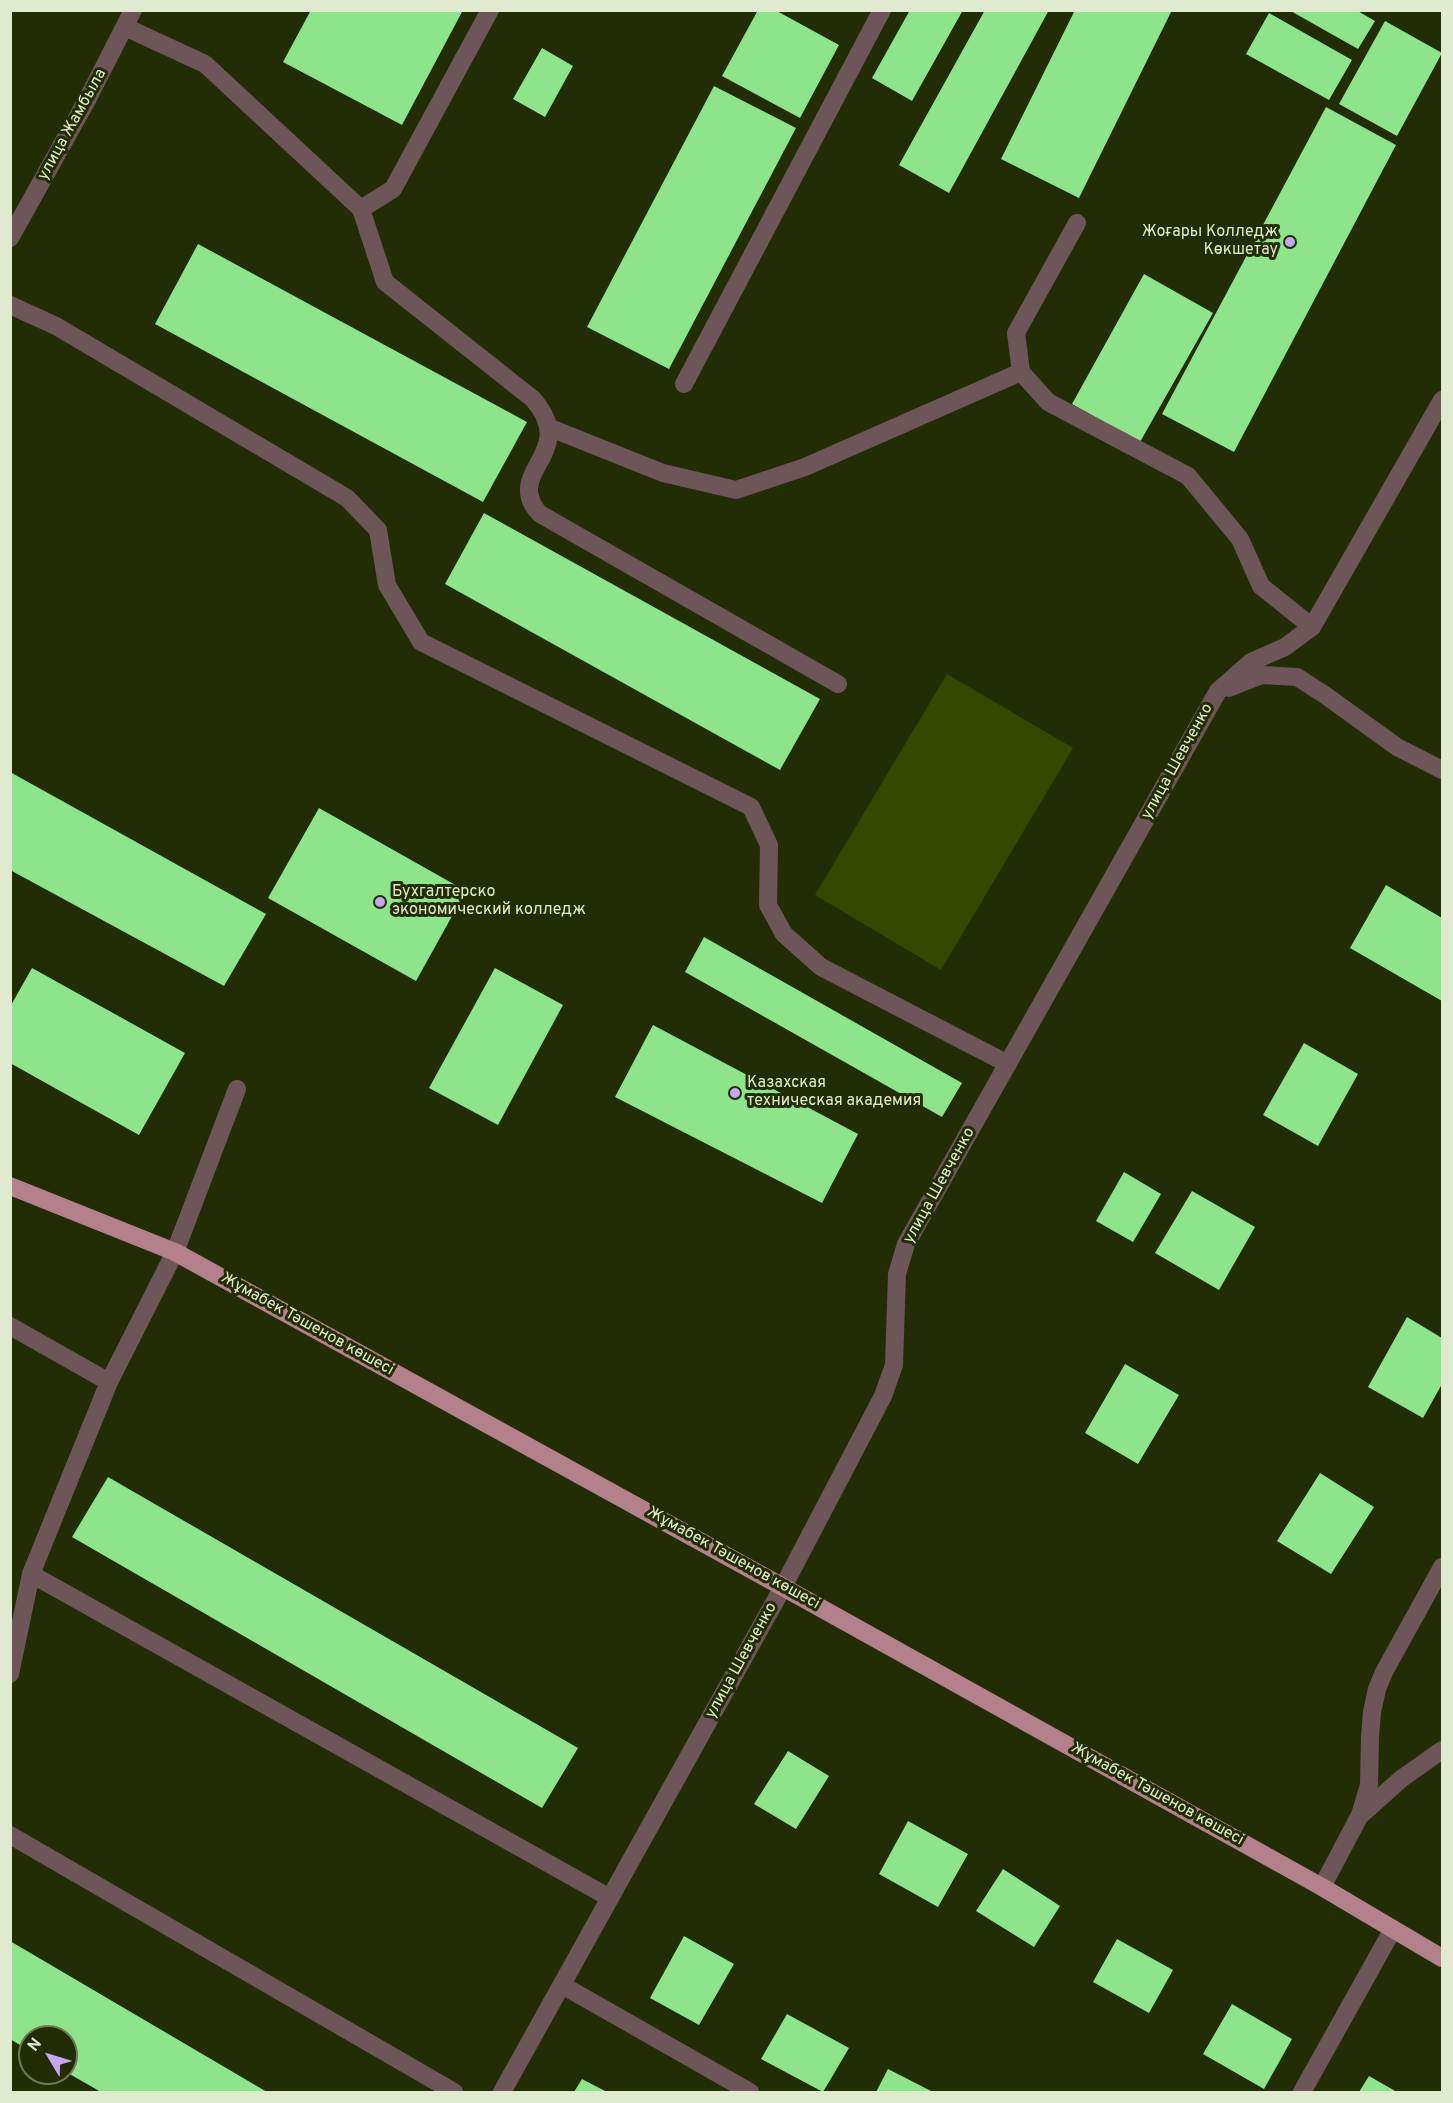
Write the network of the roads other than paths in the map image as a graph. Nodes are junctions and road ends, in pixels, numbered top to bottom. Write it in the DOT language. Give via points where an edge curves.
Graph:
graph roads {
  1 [pos="490,10"];
  2 [pos="882,10"];
  3 [pos="129,19"];
  4 [pos="361,209"];
  5 [pos="1077,224"];
  6 [pos="10,238"];
  7 [pos="10,305"];
  8 [pos="1021,372"];
  9 [pos="684,384"];
  10 [pos="1443,400"];
  11 [pos="548,427"];
  12 [pos="1312,627"];
  13 [pos="838,684"];
  14 [pos="1218,691"];
  15 [pos="1443,770"];
  16 [pos="1008,1064"];
  17 [pos="237,1089"];
  18 [pos="10,1185"];
  19 [pos="175,1252"];
  20 [pos="10,1326"];
  21 [pos="109,1382"];
  22 [pos="1443,1568"];
  23 [pos="31,1574"];
  24 [pos="783,1587"];
  25 [pos="10,1674"];
  26 [pos="1443,1750"];
  27 [pos="1360,1815"];
  28 [pos="10,1835"];
  29 [pos="1322,1887"];
  30 [pos="610,1898"];
  31 [pos="1393,1929"];
  32 [pos="1443,1958"];
  33 [pos="562,1985"];
  34 [pos="454,2092"];
  35 [pos="501,2092"];
  36 [pos="750,2092"];
  37 [pos="1302,2092"];
  1 -- 4 [label="street" via="393,189"];
  2 -- 9 [label="street"];
  3 -- 4 [label="street" via="205,64"];
  3 -- 6 [label="street, улица Жамбыла"];
  4 -- 11 [label="street" via="385,282 533,399 544,413"];
  5 -- 8 [label="street" via="1016,333"];
  7 -- 16 [label="street" via="56,326 347,498 378,530 387,585 421,642 751,807 769,845 768,905 784,934 821,967"];
  8 -- 11 [label="street" via="805,467 736,490 663,473"];
  8 -- 12 [label="street" via="1048,402 1188,476 1240,539 1261,586"];
  10 -- 12 [label="street, улица Шевченко"];
  11 -- 13 [label="street" via="548,444 529,490 531,502 540,514"];
  12 -- 14 [label="street, улица Шевченко" via="1285,647 1251,662"];
  14 -- 15 [label="street" via="1262,675 1297,677 1397,747"];
  14 -- 16 [label="street, улица Шевченко"];
  16 -- 24 [label="street, улица Шевченко" via="906,1244 897,1274 894,1365 883,1396"];
  17 -- 19 [label="street"];
  18 -- 19 [label="main road, Жұмабек Тәшенов көшесі"];
  19 -- 21 [label="street"];
  19 -- 24 [label="main road, Жұмабек Тәшенов көшесі"];
  20 -- 21 [label="street"];
  21 -- 23 [label="street"];
  22 -- 27 [label="street" via="1377,1689 1369,1785"];
  23 -- 25 [label="street"];
  23 -- 30 [label="street"];
  24 -- 29 [label="main road, Жұмабек Тәшенов көшесі"];
  24 -- 30 [label="street, улица Шевченко"];
  26 -- 27 [label="street" via="1401,1779"];
  27 -- 29 [label="street"];
  28 -- 34 [label="street"];
  29 -- 31 [label="main road, Жұмабек Тәшенов көшесі"];
  30 -- 33 [label="street, улица Шевченко"];
  31 -- 32 [label="main road, Жұмабек Тәшенов көшесі"];
  31 -- 37 [label="street"];
  33 -- 35 [label="street, улица Шевченко"];
  33 -- 36 [label="street"];
}
